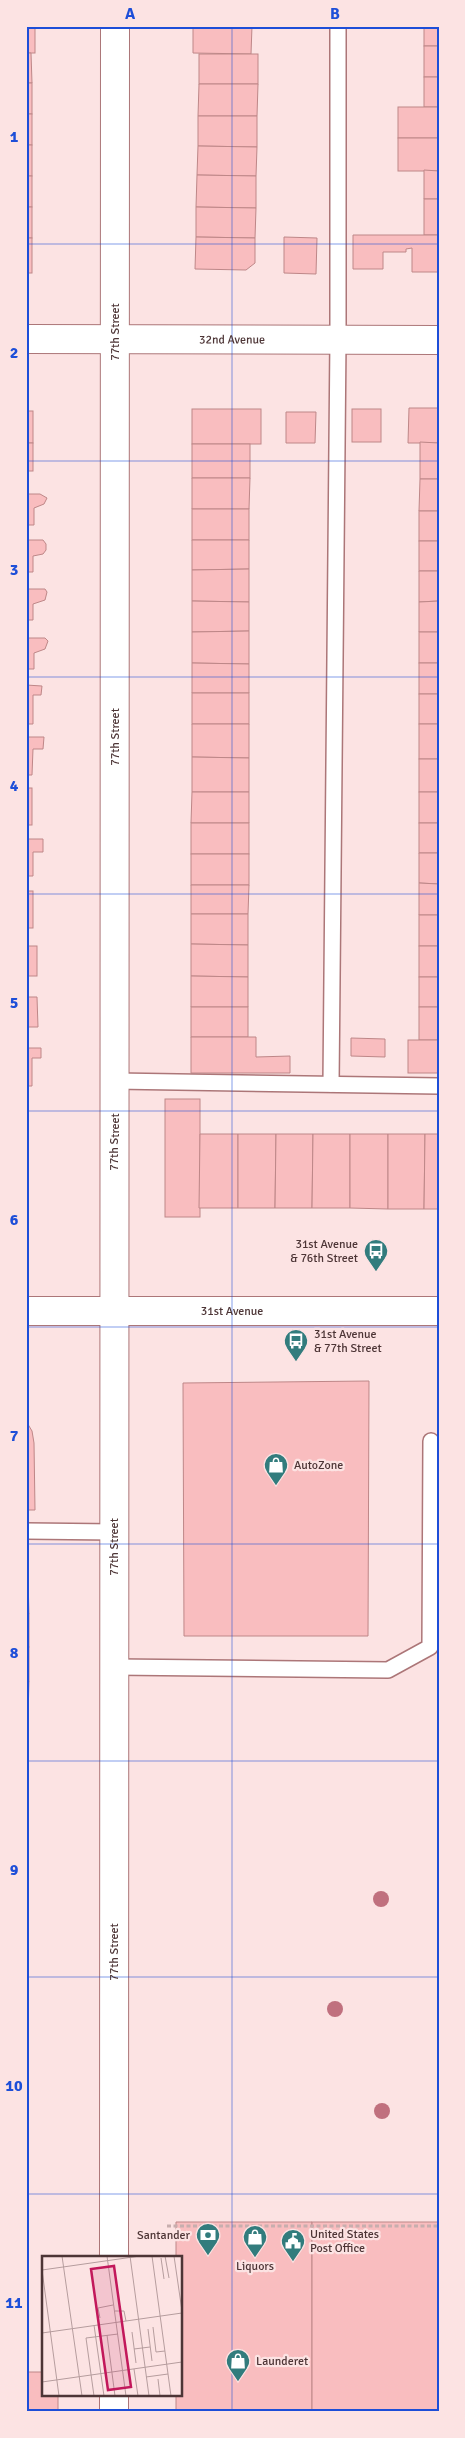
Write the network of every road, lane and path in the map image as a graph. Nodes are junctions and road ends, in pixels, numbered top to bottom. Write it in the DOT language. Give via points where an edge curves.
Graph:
graph roads {
  1 [pos="115,26"];
  2 [pos="338,26"];
  3 [pos="26,339"];
  4 [pos="115,339"];
  5 [pos="338,340"];
  6 [pos="439,340"];
  7 [pos="115,1081"];
  8 [pos="331,1084"];
  9 [pos="439,1086"];
  10 [pos="26,1311"];
  11 [pos="439,1311"];
  12 [pos="115,1312"];
  13 [pos="431,1441"];
  14 [pos="26,1531"];
  15 [pos="115,1532"];
  16 [pos="115,1667"];
  17 [pos="167,2226"];
  18 [pos="439,2226"];
  19 [pos="114,2256"];
  20 [pos="114,2396"];
  21 [pos="114,2412"];
  1 -- 4 [label="street, 77th Street"];
  2 -- 5 [label="lane"];
  3 -- 4 [label="street, 32nd Avenue"];
  4 -- 5 [label="street, 32nd Avenue"];
  4 -- 7 [label="street, 77th Street"];
  5 -- 6 [label="street, 32nd Avenue"];
  5 -- 8 [label="lane"];
  7 -- 8 [label="lane"];
  7 -- 12 [label="street, 77th Street"];
  8 -- 9 [label="lane"];
  10 -- 12 [label="street, 31st Avenue"];
  11 -- 12 [label="street, 31st Avenue"];
  12 -- 15 [label="street, 77th Street"];
  13 -- 16 [label="lane" via="430,1647 388,1670"];
  14 -- 15 [label="lane"];
  15 -- 16 [label="street, 77th Street"];
  16 -- 19 [label="street, 77th Street"];
  17 -- 18 [label="path"];
  20 -- 21 [label="street"];
}
